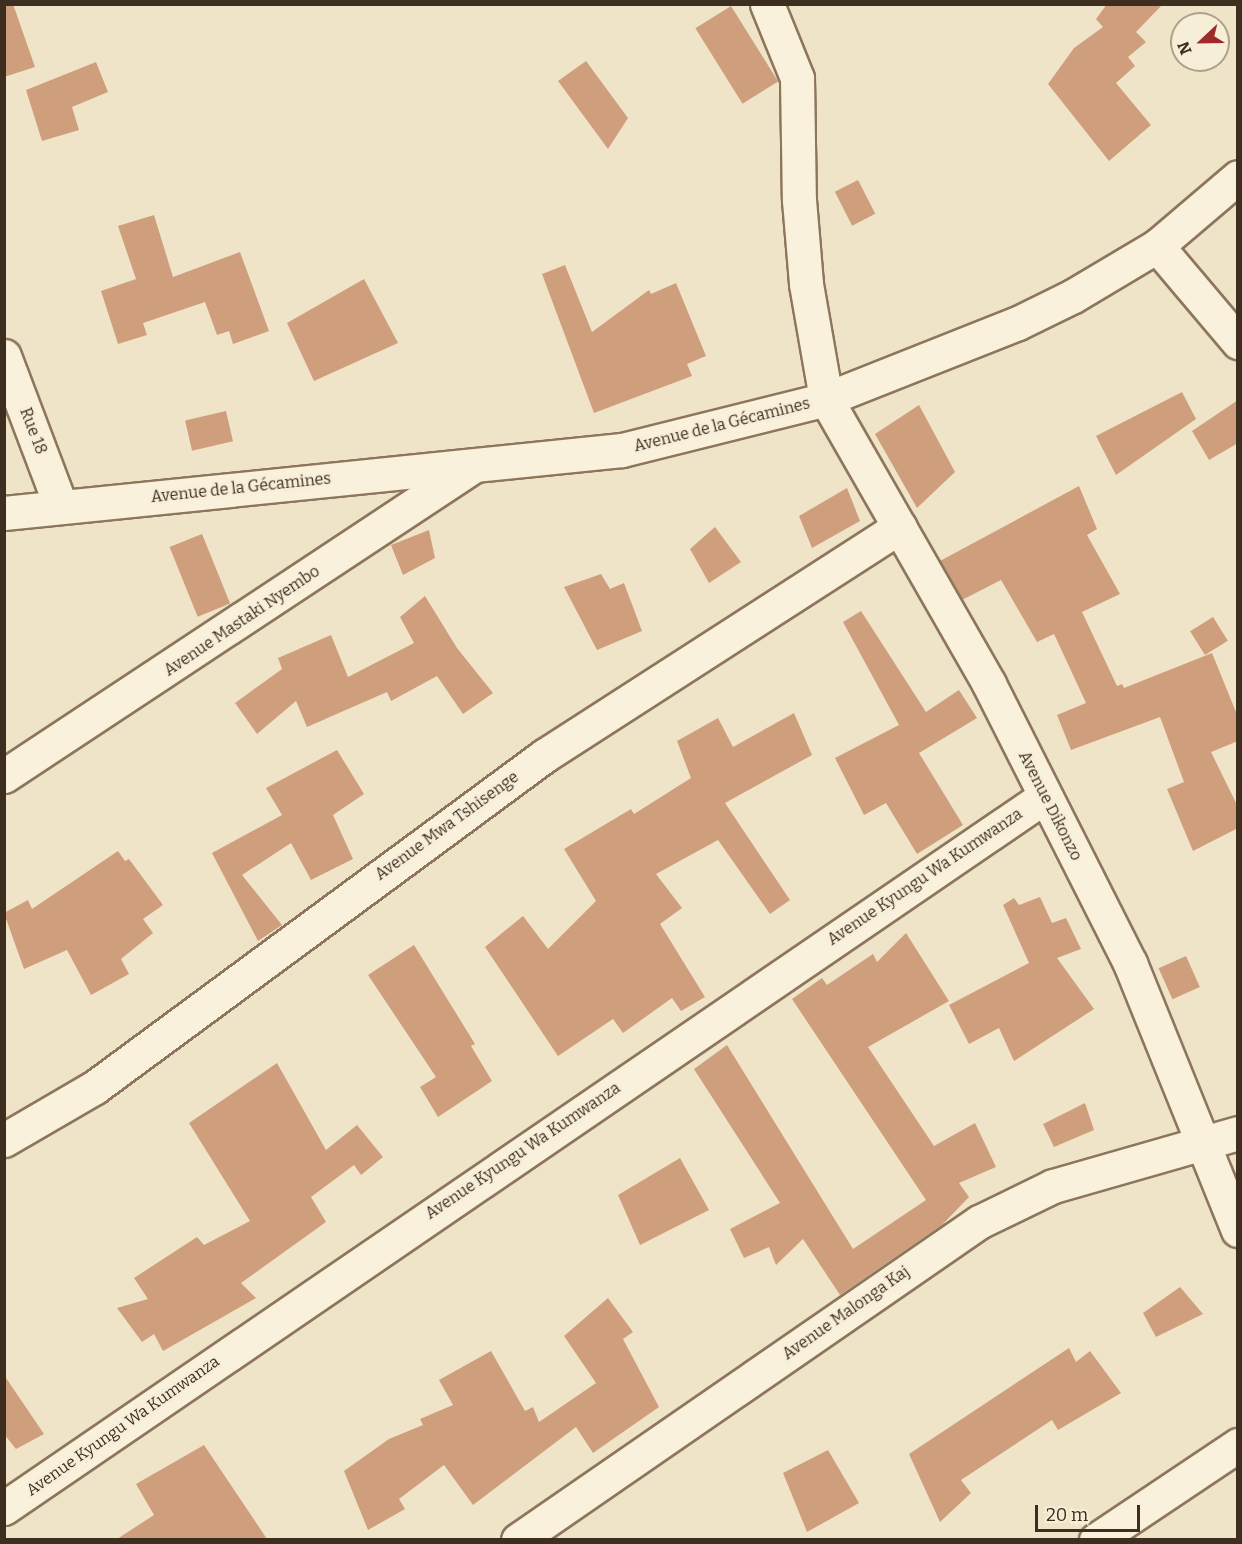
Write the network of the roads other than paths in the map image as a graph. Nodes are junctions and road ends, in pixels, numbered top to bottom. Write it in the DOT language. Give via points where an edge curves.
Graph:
graph roads {
  1 [pos="767,4"];
  2 [pos="1238,177"];
  3 [pos="1156,246"];
  4 [pos="1238,342"];
  5 [pos="4,356"];
  6 [pos="826,399"];
  7 [pos="478,463"];
  8 [pos="61,507"];
  9 [pos="4,513"];
  10 [pos="900,527"];
  11 [pos="4,776"];
  12 [pos="1044,797"];
  13 [pos="1238,1133"];
  14 [pos="4,1140"];
  15 [pos="1203,1145"];
  16 [pos="1238,1230"];
  17 [pos="1238,1445"];
  18 [pos="4,1508"];
  19 [pos="518,1539"];
  20 [pos="1096,1539"];
  1 -- 6 [label="street" via="797,78 804,263"];
  2 -- 3 [label="street, Avenue de la Gécamines"];
  3 -- 4 [label="street"];
  3 -- 6 [label="street, Avenue de la Gécamines" via="1073,296 1018,323"];
  5 -- 8 [label="street, Rue 18"];
  6 -- 7 [label="street, Avenue de la Gécamines" via="622,450"];
  6 -- 10 [label="street, Avenue Dikonzo"];
  7 -- 8 [label="street, Avenue de la Gécamines"];
  7 -- 11 [label="street, Avenue Mastaki Nyembo"];
  8 -- 9 [label="street, Avenue de la Gécamines"];
  10 -- 12 [label="street, Avenue Dikonzo" via="989,684"];
  10 -- 14 [label="street, Avenue Mwa Tshisenge" via="544,756 95,1087"];
  12 -- 15 [label="street, Avenue Dikonzo" via="1130,963"];
  12 -- 18 [label="street, Avenue Kyungu Wa Kumwanza"];
  13 -- 15 [label="street, Avenue Malonga Kaj"];
  15 -- 16 [label="street, Avenue Dikonzo"];
  15 -- 19 [label="street, Avenue Malonga Kaj" via="1053,1186 979,1222"];
  17 -- 20 [label="street"];
}
